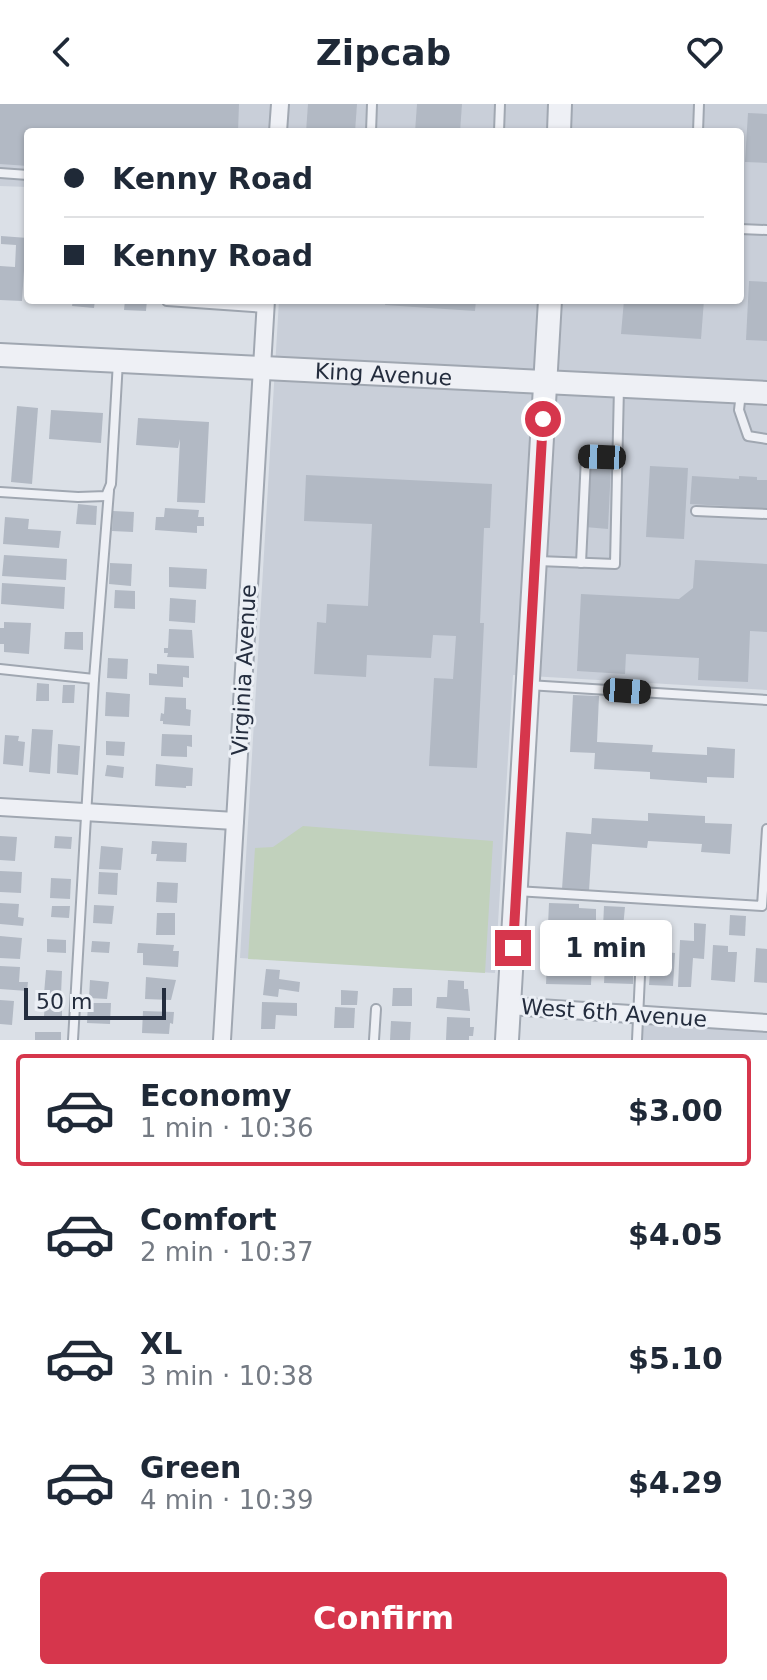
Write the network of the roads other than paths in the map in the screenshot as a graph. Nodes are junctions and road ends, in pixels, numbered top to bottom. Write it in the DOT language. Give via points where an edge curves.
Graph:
graph roads {
  1 [pos="280,104"];
  2 [pos="372,104"];
  3 [pos="500,104"];
  4 [pos="560,104"];
  5 [pos="699,104"];
  6 [pos="278,128"];
  7 [pos="371,128"];
  8 [pos="499,128"];
  9 [pos="559,128"];
  10 [pos="698,128"];
  11 [pos="0,173"];
  12 [pos="24,175"];
  13 [pos="744,229"];
  14 [pos="767,230"];
  15 [pos="266,304"];
  16 [pos="550,304"];
  17 [pos="0,355"];
  18 [pos="119,360"];
  19 [pos="261,367"];
  20 [pos="545,382"];
  21 [pos="619,386"];
  22 [pos="741,392"];
  23 [pos="767,393"];
  24 [pos="767,439"];
  25 [pos="618,458"];
  26 [pos="109,491"];
  27 [pos="0,492"];
  28 [pos="696,511"];
  29 [pos="767,514"];
  30 [pos="534,560"];
  31 [pos="581,563"];
  32 [pos="0,669"];
  33 [pos="94,679"];
  34 [pos="527,685"];
  35 [pos="767,700"];
  36 [pos="0,807"];
  37 [pos="88,813"];
  38 [pos="235,821"];
  39 [pos="767,829"];
  40 [pos="516,891"];
  41 [pos="642,933"];
  42 [pos="509,1006"];
  43 [pos="376,1009"];
  44 [pos="638,1015"];
  45 [pos="767,1023"];
  46 [pos="73,1040"];
  47 [pos="222,1040"];
  48 [pos="374,1040"];
  49 [pos="507,1040"];
  50 [pos="637,1040"];
  1 -- 6 [label="street"];
  2 -- 7 [label="lane"];
  3 -- 8 [label="lane"];
  4 -- 9 [label="street"];
  5 -- 10 [label="lane"];
  11 -- 12 [label="lane"];
  13 -- 14 [label="lane"];
  15 -- 19 [label="street, Virginia Avenue"];
  16 -- 20 [label="street"];
  17 -- 18 [label="street, King Avenue"];
  18 -- 19 [label="street, King Avenue"];
  18 -- 26 [label="lane"];
  19 -- 20 [label="street, King Avenue"];
  19 -- 38 [label="street, Virginia Avenue"];
  20 -- 21 [label="street, King Avenue"];
  20 -- 30 [label="street"];
  21 -- 22 [label="street, King Avenue"];
  21 -- 25 [label="lane"];
  22 -- 23 [label="street, King Avenue"];
  22 -- 24 [label="lane" via="739,410 748,436"];
  25 -- 31 [label="lane" via="586,457"];
  25 -- 31 [label="lane" via="615,564"];
  26 -- 27 [label="lane" via="101,498"];
  26 -- 33 [label="lane"];
  28 -- 29 [label="lane"];
  30 -- 31 [label="lane"];
  30 -- 34 [label="street"];
  32 -- 33 [label="lane"];
  33 -- 37 [label="lane"];
  34 -- 35 [label="lane"];
  34 -- 40 [label="street"];
  36 -- 37 [label="street"];
  37 -- 38 [label="street"];
  37 -- 46 [label="lane"];
  38 -- 47 [label="street, Virginia Avenue"];
  39 -- 40 [label="lane" via="762,906"];
  40 -- 42 [label="street"];
  41 -- 44 [label="lane"];
  42 -- 44 [label="street, West 6th Avenue"];
  42 -- 49 [label="street"];
  43 -- 48 [label="lane"];
  44 -- 45 [label="street, West 6th Avenue"];
  44 -- 50 [label="lane"];
}
